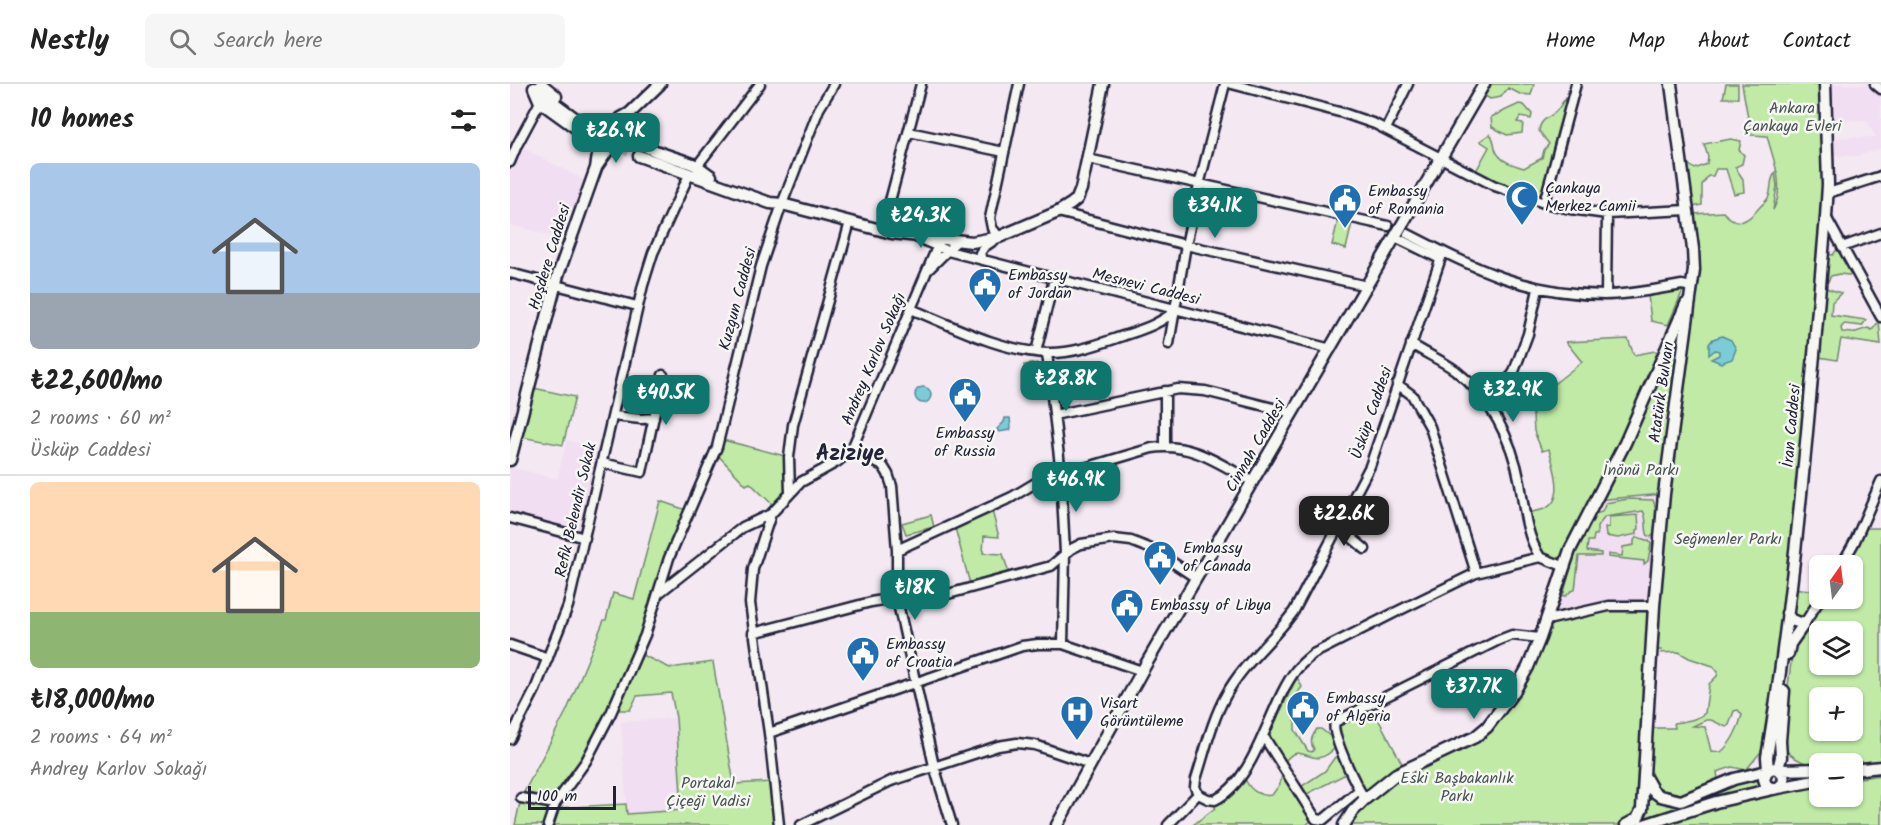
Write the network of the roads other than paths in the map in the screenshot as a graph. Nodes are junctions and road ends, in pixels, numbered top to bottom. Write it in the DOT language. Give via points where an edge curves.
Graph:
graph roads {
  1 [pos="660,84"];
  2 [pos="760,84"];
  3 [pos="834,84"];
  4 [pos="921,84"];
  5 [pos="1018,84"];
  6 [pos="1103,84"];
  7 [pos="1226,84"];
  8 [pos="1232,84"];
  9 [pos="1408,84"];
  10 [pos="1484,84"];
  11 [pos="1576,84"];
  12 [pos="1671,84"];
  13 [pos="1825,84"];
  14 [pos="1875,84"];
  15 [pos="535,85"];
  16 [pos="1881,89"];
  17 [pos="540,102"];
  18 [pos="628,118"];
  19 [pos="1386,129"];
  20 [pos="909,132"];
  21 [pos="598,139"];
  22 [pos="1004,152"];
  23 [pos="1441,158"];
  24 [pos="1088,159"];
  25 [pos="510,162"];
  26 [pos="697,166"];
  27 [pos="596,168"];
  28 [pos="711,176"];
  29 [pos="1881,176"];
  30 [pos="687,178"];
  31 [pos="1199,185"];
  32 [pos="1828,193"];
  33 [pos="1545,203"];
  34 [pos="782,204"];
  35 [pos="1688,210"];
  36 [pos="1058,212"];
  37 [pos="1607,214"];
  38 [pos="1826,217"];
  39 [pos="850,222"];
  40 [pos="1388,226"];
  41 [pos="882,231"];
  42 [pos="1881,233"];
  43 [pos="1408,234"];
  44 [pos="999,237"];
  45 [pos="1395,237"];
  46 [pos="956,242"];
  47 [pos="938,243"];
  48 [pos="1186,245"];
  49 [pos="1842,247"];
  50 [pos="948,251"];
  51 [pos="1442,255"];
  52 [pos="982,260"];
  53 [pos="927,270"];
  54 [pos="510,273"];
  55 [pos="1054,279"];
  56 [pos="555,284"];
  57 [pos="1367,286"];
  58 [pos="1538,289"];
  59 [pos="1691,291"];
  60 [pos="1606,295"];
  61 [pos="637,306"];
  62 [pos="911,309"];
  63 [pos="1176,310"];
  64 [pos="1881,317"];
  65 [pos="1169,344"];
  66 [pos="1411,344"];
  67 [pos="1331,349"];
  68 [pos="1036,352"];
  69 [pos="1047,353"];
  70 [pos="663,375"];
  71 [pos="1398,384"];
  72 [pos="1165,391"];
  73 [pos="1486,401"];
  74 [pos="1293,413"];
  75 [pos="1054,415"];
  76 [pos="614,416"];
  77 [pos="654,418"];
  78 [pos="1165,446"];
  79 [pos="851,451"];
  80 [pos="510,460"];
  81 [pos="602,463"];
  82 [pos="1061,474"];
  83 [pos="1881,481"];
  84 [pos="1253,482"];
  85 [pos="789,493"];
  86 [pos="771,514"];
  87 [pos="510,518"];
  88 [pos="1339,527"];
  89 [pos="585,538"];
  90 [pos="1365,549"];
  91 [pos="897,550"];
  92 [pos="1065,553"];
  93 [pos="1847,555"];
  94 [pos="1540,557"];
  95 [pos="1563,566"];
  96 [pos="1476,573"];
  97 [pos="1196,578"];
  98 [pos="659,594"];
  99 [pos="897,599"];
  100 [pos="1654,606"];
  101 [pos="1814,609"];
  102 [pos="1787,613"];
  103 [pos="1547,620"];
  104 [pos="1804,624"];
  105 [pos="753,633"];
  106 [pos="1540,638"];
  107 [pos="1063,644"];
  108 [pos="510,645"];
  109 [pos="548,658"];
  110 [pos="1142,671"];
  111 [pos="915,684"];
  112 [pos="769,733"];
  113 [pos="1264,737"];
  114 [pos="510,739"];
  115 [pos="1768,749"];
  116 [pos="1781,749"];
  117 [pos="1090,764"];
  118 [pos="934,766"];
  119 [pos="1881,767"];
  120 [pos="1805,768"];
  121 [pos="1809,768"];
  122 [pos="1773,770"];
  123 [pos="1863,770"];
  124 [pos="1746,775"];
  125 [pos="1644,776"];
  126 [pos="1809,782"];
  127 [pos="1776,788"];
  128 [pos="1198,794"];
  129 [pos="1362,794"];
  130 [pos="521,798"];
  131 [pos="555,804"];
  132 [pos="548,825"];
  133 [pos="779,825"];
  134 [pos="801,825"];
  135 [pos="952,825"];
  136 [pos="1058,825"];
  137 [pos="1168,825"];
  138 [pos="1344,825"];
  139 [pos="1626,825"];
  140 [pos="1644,825"];
  1 -- 18 [label="main road"];
  2 -- 26 [label="street"];
  3 -- 34 [label="street, Kuzgun Caddesi" via="819,110"];
  4 -- 20 [label="street"];
  5 -- 22 [label="street"];
  6 -- 24 [label="main road"];
  7 -- 31 [label="street"];
  8 -- 19 [label="street" via="1343,113"];
  9 -- 19 [label="street"];
  10 -- 23 [label="main road, Cinnah Caddesi"];
  11 -- 33 [label="street"];
  12 -- 35 [label="main road, Atatürk Bulvarı"];
  13 -- 32 [label="main road, İran Caddesi"];
  14 -- 16 [label="street"];
  15 -- 17 [label="main road"];
  15 -- 21 [label="main road"];
  17 -- 21 [label="main road"];
  17 -- 25 [label="street"];
  18 -- 21 [label="main road" via="621,118"];
  18 -- 26 [label="main road" via="629,132 638,141"];
  18 -- 27 [label="main road"];
  19 -- 23 [label="street"];
  20 -- 22 [label="street"];
  20 -- 41 [label="street"];
  21 -- 27 [label="main road"];
  22 -- 44 [label="street" via="990,218"];
  23 -- 33 [label="street" via="1495,186"];
  23 -- 45 [label="main road, Cinnah Caddesi"];
  24 -- 31 [label="street"];
  24 -- 36 [label="main road" via="1077,199"];
  26 -- 28 [label="main road"];
  27 -- 56 [label="main road, Hoşdere Caddesi"];
  28 -- 30 [label="main road" via="640,153"];
  28 -- 34 [label="main road"];
  29 -- 32 [label="street"];
  30 -- 34 [label="main road"];
  30 -- 61 [label="street, Refik Belendir Sokak" via="652,253"];
  31 -- 40 [label="street"];
  31 -- 48 [label="street"];
  32 -- 38 [label="main road, İran Caddesi"];
  33 -- 37 [label="street"];
  34 -- 39 [label="main road"];
  34 -- 98 [label="street, Kuzgun Caddesi" via="760,266 717,447 669,558"];
  35 -- 37 [label="street"];
  35 -- 59 [label="main road, Atatürk Bulvarı" via="1694,259"];
  36 -- 44 [label="main road"];
  36 -- 48 [label="street"];
  37 -- 60 [label="street"];
  38 -- 49 [label="street"];
  38 -- 102 [label="main road, İran Caddesi"];
  39 -- 41 [label="main road"];
  39 -- 85 [label="street" via="793,425"];
  41 -- 47 [label="main road"];
  42 -- 49 [label="street"];
  43 -- 51 [label="street"];
  44 -- 46 [label="main road"];
  44 -- 52 [label="street" via="982,249"];
  45 -- 51 [label="street"];
  45 -- 57 [label="main road, Cinnah Caddesi"];
  46 -- 47 [label="main road"];
  46 -- 50 [label="street, Andrey Karlov Sokağı"];
  47 -- 50 [label="street, Mesnevi Caddesi"];
  47 -- 53 [label="street, Andrey Karlov Sokağı"];
  48 -- 57 [label="street"];
  48 -- 63 [label="street"];
  49 -- 64 [label="street"];
  50 -- 52 [label="street, Mesnevi Caddesi"];
  50 -- 53 [label="street, Andrey Karlov Sokağı"];
  51 -- 58 [label="street"];
  51 -- 66 [label="street, Üsküp Caddesi"];
  52 -- 55 [label="street, Mesnevi Caddesi"];
  53 -- 62 [label="street, Andrey Karlov Sokağı"];
  54 -- 56 [label="street"];
  55 -- 63 [label="street, Mesnevi Caddesi"];
  55 -- 68 [label="street"];
  56 -- 61 [label="street"];
  56 -- 80 [label="main road, Hoşdere Caddesi"];
  57 -- 67 [label="main road, Cinnah Caddesi"];
  58 -- 60 [label="street"];
  58 -- 73 [label="street" via="1528,334 1513,374"];
  59 -- 60 [label="street" via="1682,285"];
  59 -- 95 [label="main road" via="1625,443"];
  59 -- 100 [label="main road, Atatürk Bulvarı"];
  61 -- 76 [label="street, Refik Belendir Sokak"];
  62 -- 68 [label="street" via="992,341"];
  62 -- 79 [label="street, Andrey Karlov Sokağı"];
  63 -- 65 [label="street"];
  63 -- 67 [label="street, Mesnevi Caddesi"];
  63 -- 69 [label="street" via="1161,322 1109,341"];
  66 -- 71 [label="street, Üsküp Caddesi"];
  66 -- 73 [label="street" via="1454,369"];
  67 -- 74 [label="main road, Cinnah Caddesi"];
  68 -- 69 [label="street"];
  69 -- 75 [label="street"];
  70 -- 77 [label="street"];
  71 -- 88 [label="street, Üsküp Caddesi" via="1370,466"];
  71 -- 96 [label="street" via="1412,395 1430,427"];
  72 -- 74 [label="street" via="1205,391"];
  72 -- 75 [label="street"];
  72 -- 78 [label="street"];
  73 -- 94 [label="street" via="1515,462 1531,543"];
  74 -- 84 [label="main road, Cinnah Caddesi"];
  75 -- 82 [label="street"];
  76 -- 77 [label="street"];
  76 -- 81 [label="street, Refik Belendir Sokak"];
  77 -- 81 [label="street" via="642,472"];
  78 -- 82 [label="street"];
  78 -- 84 [label="street" via="1190,449"];
  79 -- 85 [label="street"];
  79 -- 91 [label="street, Andrey Karlov Sokağı" via="883,465 888,474 894,499"];
  81 -- 89 [label="street, Refik Belendir Sokak"];
  82 -- 91 [label="street"];
  82 -- 92 [label="street"];
  83 -- 93 [label="street"];
  84 -- 97 [label="main road, Cinnah Caddesi"];
  85 -- 86 [label="street"];
  86 -- 98 [label="street" via="743,527"];
  86 -- 105 [label="street" via="750,586"];
  87 -- 89 [label="street"];
  88 -- 90 [label="street"];
  88 -- 128 [label="street, Üsküp Caddesi" via="1294,611 1226,696 1196,779"];
  89 -- 109 [label="street, Refik Belendir Sokak" via="568,606"];
  91 -- 99 [label="street, Andrey Karlov Sokağı"];
  92 -- 97 [label="street" via="1099,540 1131,541 1154,550"];
  92 -- 99 [label="street" via="1051,566 1010,578 917,601"];
  92 -- 107 [label="street"];
  94 -- 95 [label="street"];
  94 -- 96 [label="street"];
  95 -- 103 [label="main road"];
  96 -- 113 [label="street" via="1313,654 1292,675"];
  97 -- 110 [label="main road, Cinnah Caddesi"];
  98 -- 131 [label="street, Kuzgun Caddesi" via="628,677 586,761"];
  99 -- 105 [label="street" via="871,602"];
  99 -- 111 [label="street, Andrey Karlov Sokağı"];
  100 -- 103 [label="street" via="1609,606"];
  100 -- 125 [label="main road, Atatürk Bulvarı"];
  101 -- 104 [label="street"];
  102 -- 104 [label="main road" via="1791,620"];
  102 -- 115 [label="main road, İran Caddesi"];
  103 -- 106 [label="main road"];
  104 -- 116 [label="main road" via="1790,644"];
  105 -- 112 [label="street"];
  106 -- 129 [label="main road" via="1528,667 1487,728"];
  106 -- 129 [label="street" via="1512,635 1499,640 1335,722 1334,732"];
  107 -- 110 [label="street"];
  107 -- 111 [label="street" via="1022,646"];
  108 -- 109 [label="street"];
  109 -- 114 [label="street, Refik Belendir Sokak"];
  110 -- 117 [label="main road, Cinnah Caddesi"];
  111 -- 112 [label="street"];
  111 -- 118 [label="street, Andrey Karlov Sokağı"];
  112 -- 133 [label="street"];
  113 -- 128 [label="street" via="1238,780 1224,794 1215,800"];
  113 -- 129 [label="street" via="1316,819 1323,820"];
  115 -- 122 [label="main road, İran Caddesi"];
  115 -- 124 [label="main road"];
  116 -- 120 [label="main road" via="1790,760"];
  116 -- 122 [label="main road" via="1781,758"];
  117 -- 118 [label="street" via="1035,745 1017,743"];
  117 -- 136 [label="main road, Cinnah Caddesi"];
  118 -- 134 [label="street"];
  118 -- 135 [label="street, Andrey Karlov Sokağı"];
  119 -- 123 [label="main road"];
  120 -- 121 [label="main road"];
  120 -- 122 [label="main road"];
  122 -- 124 [label="main road"];
  122 -- 127 [label="main road" via="1784,779"];
  122 -- 127 [label="main road" via="1764,775 1764,782"];
  124 -- 125 [label="main road" via="1681,801 1660,796"];
  125 -- 139 [label="main road, Atatürk Bulvarı" via="1641,813"];
  126 -- 127 [label="main road"];
  127 -- 140 [label="main road"];
  128 -- 137 [label="street"];
  129 -- 138 [label="main road"];
  130 -- 131 [label="street"];
  131 -- 132 [label="street, Kuzgun Caddesi"];
}
